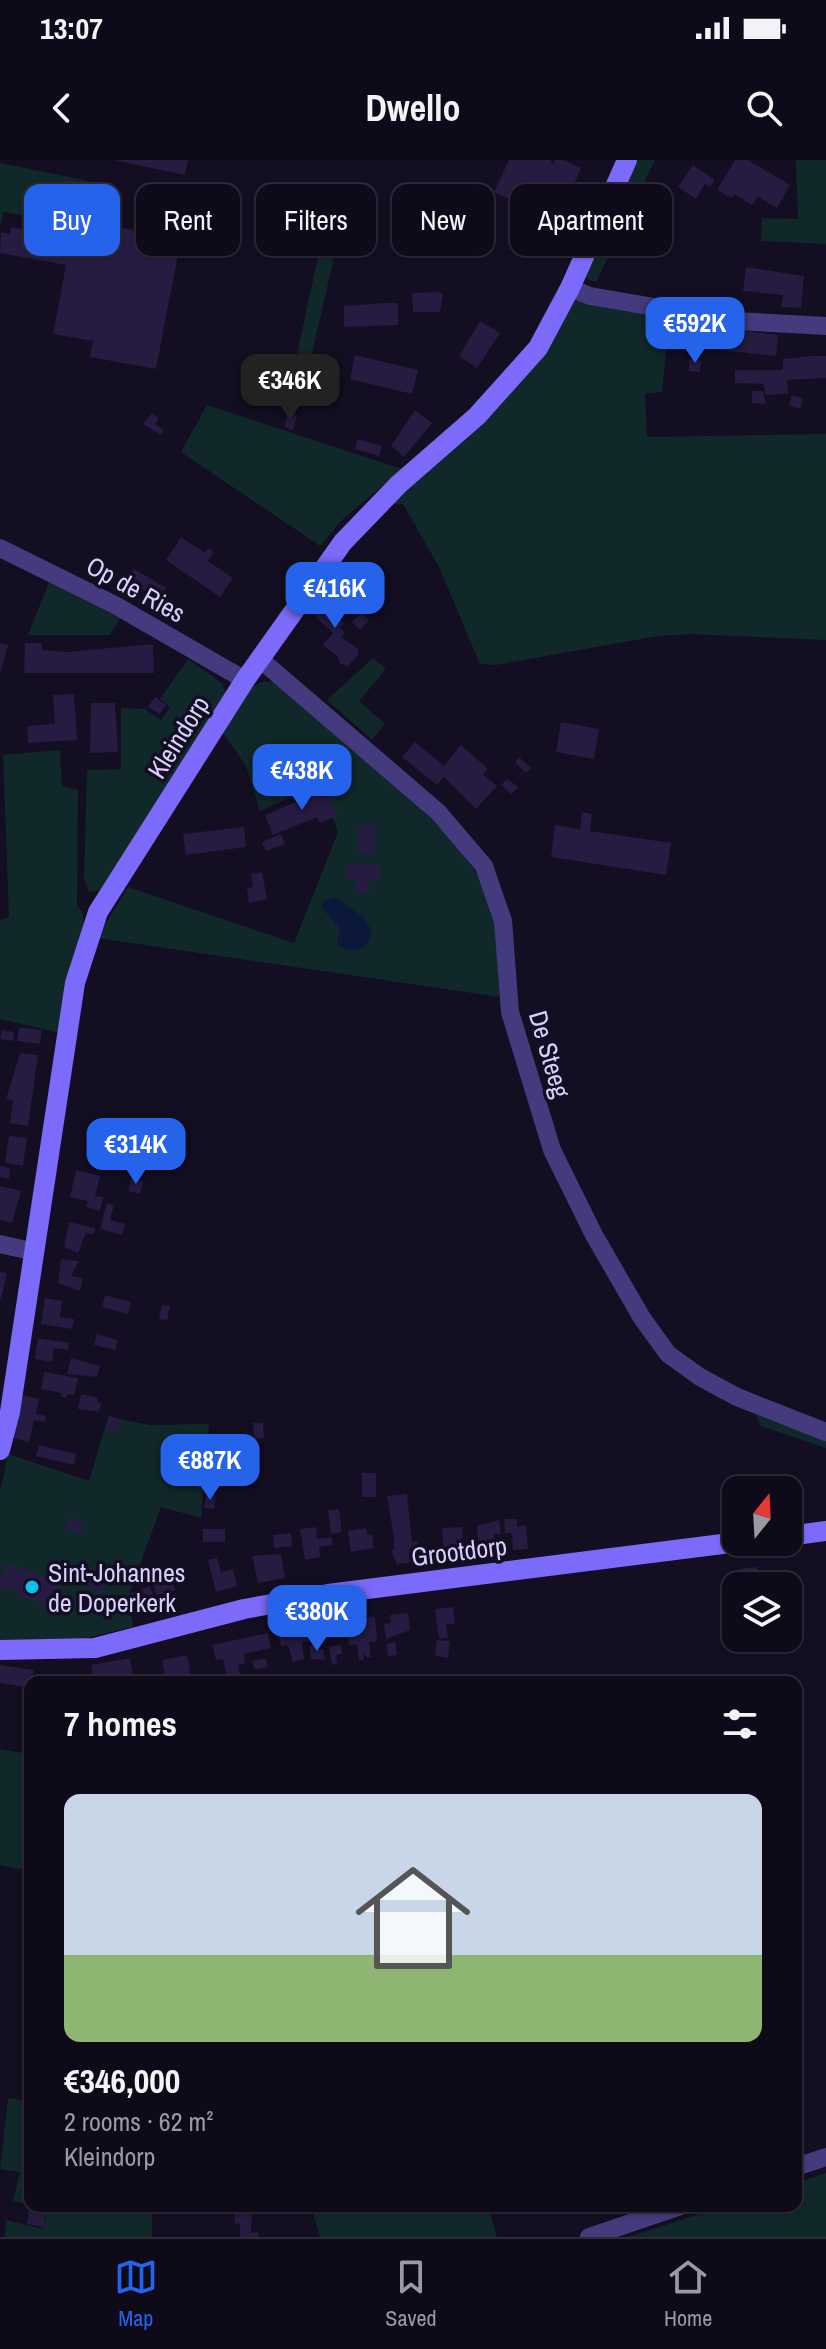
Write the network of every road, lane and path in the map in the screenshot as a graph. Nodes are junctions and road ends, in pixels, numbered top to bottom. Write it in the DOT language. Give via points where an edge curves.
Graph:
graph roads {
  1 [pos="627,160"];
  2 [pos="570,288"];
  3 [pos="826,326"];
  4 [pos="0,548"];
  5 [pos="261,660"];
  6 [pos="245,680"];
  7 [pos="0,1244"];
  8 [pos="35,1252"];
  9 [pos="5,1411"];
  10 [pos="826,1432"];
  11 [pos="0,1450"];
  12 [pos="826,1531"];
  13 [pos="802,1534"];
  14 [pos="722,1544"];
  15 [pos="0,1650"];
  16 [pos="826,2157"];
  17 [pos="802,2165"];
  18 [pos="663,2212"];
  19 [pos="589,2237"];
  1 -- 2 [label="street, Kleindorp"];
  2 -- 3 [label="street" via="736,321"];
  2 -- 5 [label="street, Kleindorp" via="538,348 477,416 343,542"];
  4 -- 6 [label="street, Op de Ries" via="115,605"];
  5 -- 6 [label="street, Kleindorp"];
  5 -- 10 [label="street, De Steeg" via="438,812 484,866 503,921 510,1012 552,1150 594,1235 668,1354 737,1397"];
  6 -- 8 [label="street, Kleindorp" via="91,928 75,983"];
  7 -- 8 [label="street"];
  8 -- 9 [label="street, Kleindorp"];
  9 -- 11 [label="street, Kleindorp"];
  12 -- 13 [label="street"];
  14 -- 15 [label="street, Grootdorp" via="328,1594 244,1609 95,1648"];
  16 -- 17 [label="street"];
  18 -- 19 [label="street"];
}
